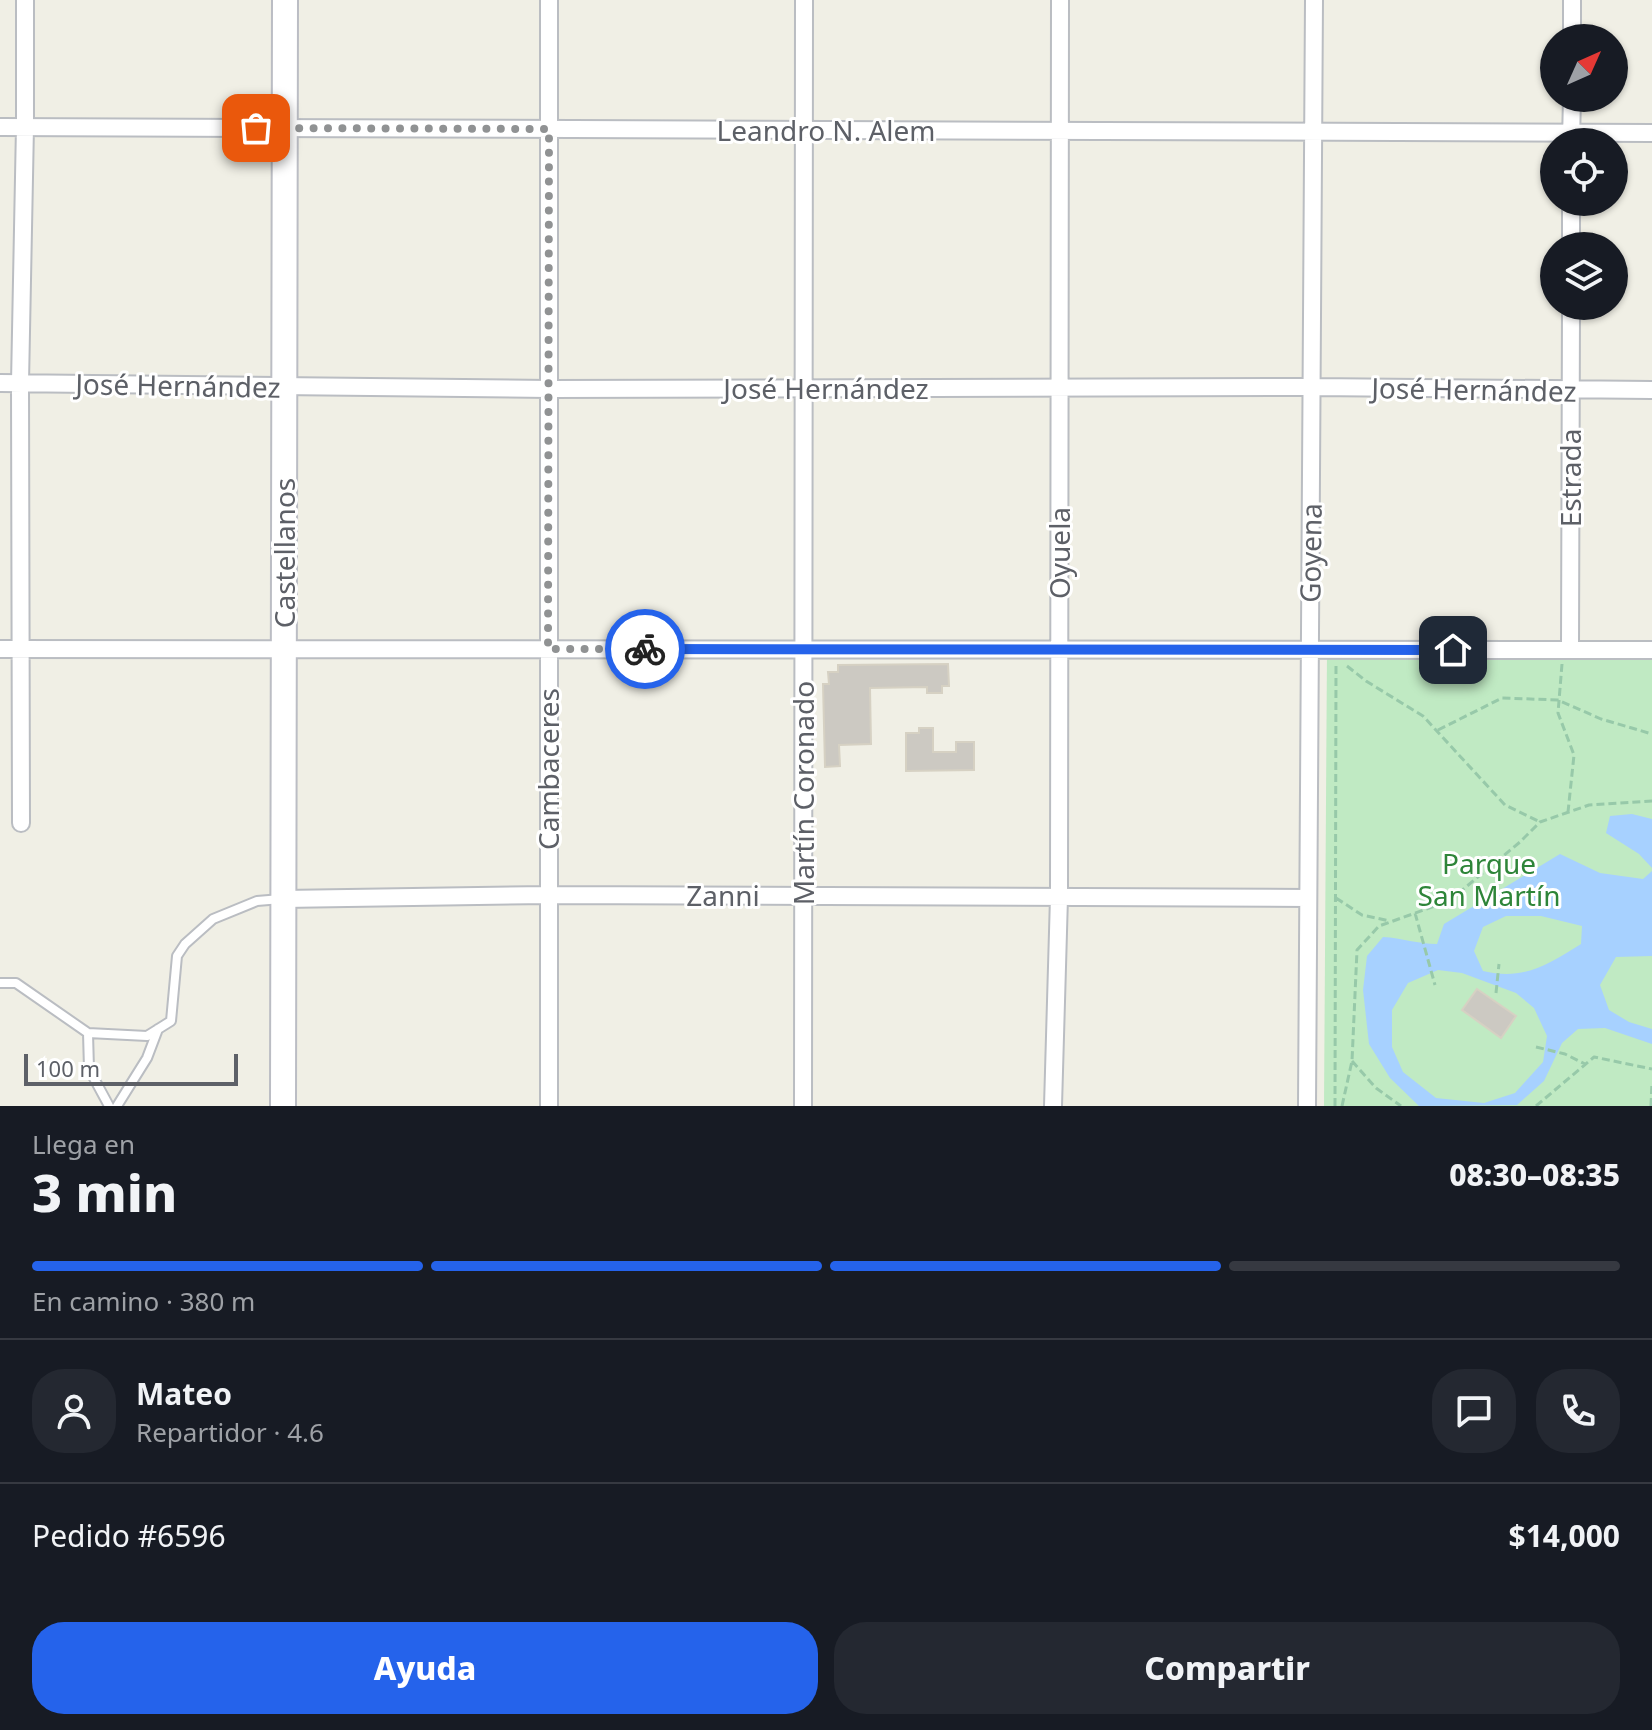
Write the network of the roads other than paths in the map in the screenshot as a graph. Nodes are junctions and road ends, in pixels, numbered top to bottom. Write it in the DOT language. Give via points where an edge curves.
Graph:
graph roads {
  1 [pos="25,0"];
  2 [pos="285,0"];
  3 [pos="549,0"];
  4 [pos="804,0"];
  5 [pos="1060,0"];
  6 [pos="1314,0"];
  7 [pos="1572,0"];
  8 [pos="1572,24"];
  9 [pos="25,126"];
  10 [pos="0,127"];
  11 [pos="284,128"];
  12 [pos="549,129"];
  13 [pos="804,130"];
  14 [pos="1060,130"];
  15 [pos="1314,131"];
  16 [pos="1652,133"];
  17 [pos="1628,134"];
  18 [pos="1540,135"];
  19 [pos="1571,320"];
  20 [pos="0,383"];
  21 [pos="20,383"];
  22 [pos="284,386"];
  23 [pos="804,387"];
  24 [pos="1313,387"];
  25 [pos="1059,388"];
  26 [pos="549,389"];
  27 [pos="1571,390"];
  28 [pos="1652,390"];
  29 [pos="0,649"];
  30 [pos="22,649"];
  31 [pos="283,649"];
  32 [pos="548,649"];
  33 [pos="804,649"];
  34 [pos="1059,649"];
  35 [pos="1309,650"];
  36 [pos="1652,650"];
  37 [pos="1566,651"];
  38 [pos="21,823"];
  39 [pos="548,895"];
  40 [pos="803,895"];
  41 [pos="1059,897"];
  42 [pos="1308,898"];
  43 [pos="283,899"];
  44 [pos="0,983"];
  45 [pos="159,1029"];
  46 [pos="88,1033"];
  47 [pos="109,1106"];
  48 [pos="117,1106"];
  49 [pos="283,1106"];
  50 [pos="549,1106"];
  51 [pos="803,1106"];
  52 [pos="1053,1106"];
  53 [pos="1307,1106"];
  1 -- 9 [label="street"];
  2 -- 11 [label="street, Castellanos"];
  3 -- 12 [label="street, Cambaceres"];
  4 -- 13 [label="street, Martín Coronado"];
  5 -- 14 [label="street, Oyuela"];
  6 -- 15 [label="street, Goyena"];
  7 -- 8 [label="street"];
  9 -- 10 [label="street, Leandro N. Alem"];
  9 -- 11 [label="street, Leandro N. Alem"];
  9 -- 21 [label="street"];
  11 -- 12 [label="street, Leandro N. Alem"];
  11 -- 22 [label="street, Castellanos"];
  12 -- 13 [label="street, Leandro N. Alem"];
  12 -- 26 [label="street, Cambaceres"];
  13 -- 14 [label="street, Leandro N. Alem"];
  13 -- 23 [label="street, Martín Coronado"];
  14 -- 15 [label="street, Leandro N. Alem"];
  14 -- 25 [label="street, Oyuela"];
  15 -- 18 [label="street, Leandro N. Alem"];
  15 -- 24 [label="street, Goyena"];
  16 -- 17 [label="street, Leandro N. Alem"];
  19 -- 27 [label="street, Estrada"];
  20 -- 21 [label="street, José Hernández"];
  21 -- 22 [label="street, José Hernández"];
  21 -- 30 [label="street"];
  22 -- 26 [label="street, José Hernández"];
  22 -- 31 [label="street, Castellanos"];
  23 -- 25 [label="street, José Hernández"];
  23 -- 26 [label="street, José Hernández"];
  23 -- 33 [label="street, Martín Coronado"];
  24 -- 25 [label="street, José Hernández"];
  24 -- 27 [label="street, José Hernández"];
  24 -- 35 [label="street, Goyena"];
  25 -- 34 [label="street, Oyuela"];
  26 -- 32 [label="street, Cambaceres"];
  27 -- 28 [label="street, José Hernández"];
  27 -- 37 [label="street, Estrada"];
  29 -- 30 [label="street"];
  30 -- 31 [label="street"];
  30 -- 38 [label="street"];
  31 -- 32 [label="street"];
  31 -- 43 [label="street, Castellanos"];
  32 -- 33 [label="street"];
  32 -- 39 [label="street, Cambaceres"];
  33 -- 34 [label="street"];
  33 -- 40 [label="street, Martín Coronado"];
  34 -- 35 [label="street"];
  34 -- 41 [label="street, Oyuela"];
  35 -- 37 [label="street"];
  35 -- 42 [label="street, Goyena"];
  36 -- 37 [label="street"];
  39 -- 40 [label="street, Zanni"];
  39 -- 43 [label="street, Zanni"];
  39 -- 50 [label="street, Cambaceres"];
  40 -- 41 [label="street, Zanni"];
  40 -- 51 [label="street, Martín Coronado"];
  41 -- 42 [label="street, Zanni"];
  41 -- 52 [label="street, Oyuela"];
  42 -- 53 [label="street, Goyena"];
  43 -- 45 [label="lane" via="257,901 213,919 185,944 177,956 171,1021"];
  43 -- 49 [label="street, Castellanos"];
  44 -- 46 [label="lane" via="16,983"];
  45 -- 46 [label="lane" via="147,1036"];
  45 -- 48 [label="lane"];
  46 -- 47 [label="lane" via="89,1069"];
}
